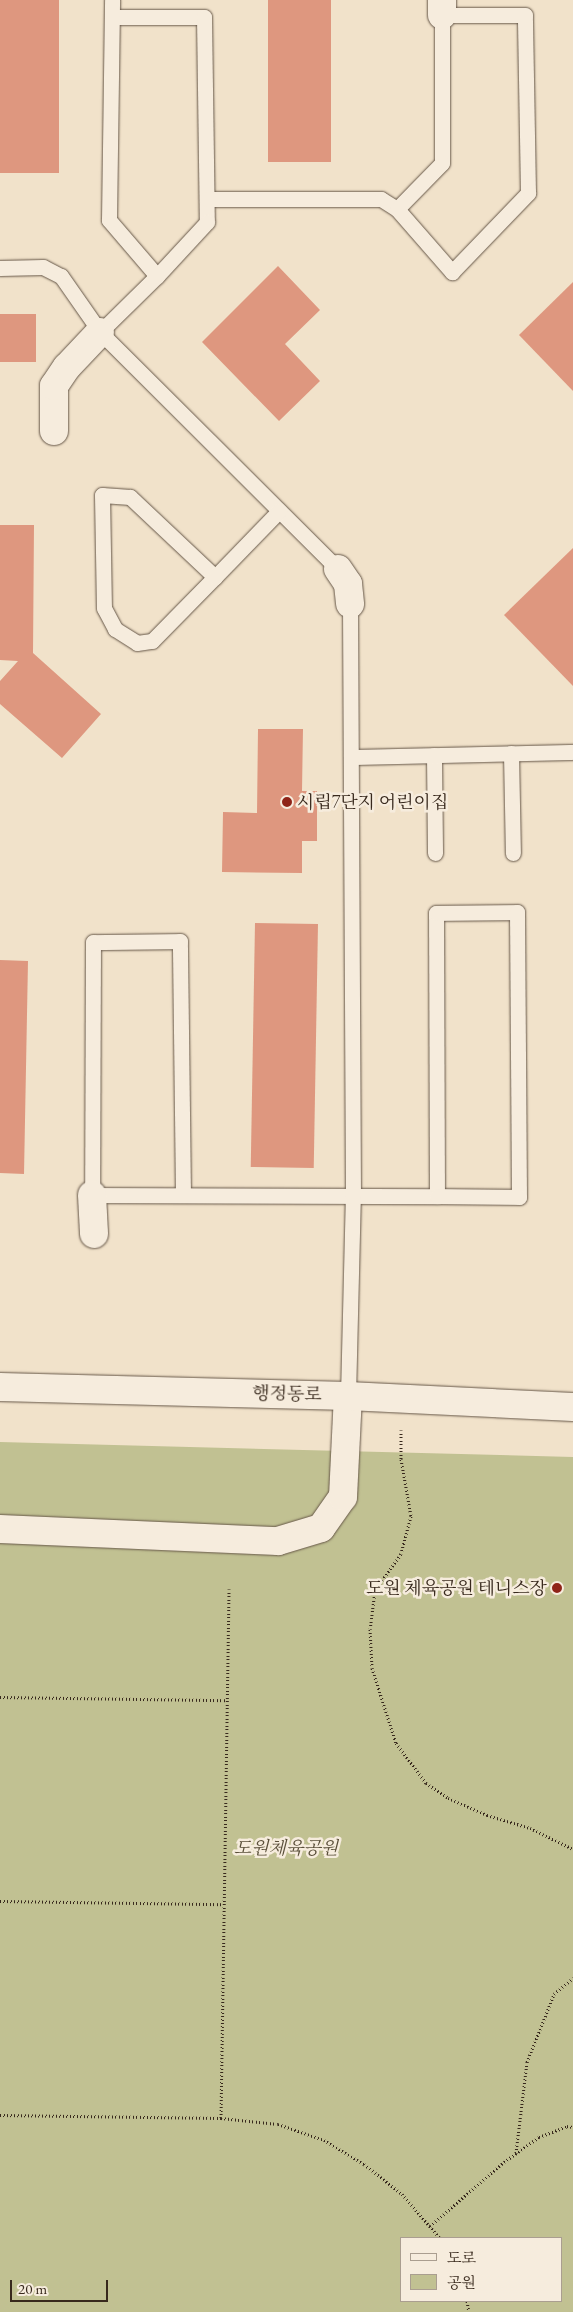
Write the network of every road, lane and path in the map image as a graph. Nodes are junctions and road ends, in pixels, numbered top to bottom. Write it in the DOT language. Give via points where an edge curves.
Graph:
graph roads {
  1 [pos="112,0"];
  2 [pos="442,8"];
  3 [pos="112,17"];
  4 [pos="207,199"];
  5 [pos="397,208"];
  6 [pos="0,268"];
  7 [pos="157,276"];
  8 [pos="100,332"];
  9 [pos="54,430"];
  10 [pos="280,511"];
  11 [pos="338,569"];
  12 [pos="215,577"];
  13 [pos="350,604"];
  14 [pos="573,752"];
  15 [pos="511,754"];
  16 [pos="434,755"];
  17 [pos="351,757"];
  18 [pos="435,853"];
  19 [pos="513,853"];
  20 [pos="92,1195"];
  21 [pos="184,1195"];
  22 [pos="353,1196"];
  23 [pos="437,1196"];
  24 [pos="94,1234"];
  25 [pos="0,1387"];
  26 [pos="348,1396"];
  27 [pos="573,1407"];
  28 [pos="401,1459"];
  29 [pos="0,1529"];
  30 [pos="229,1589"];
  31 [pos="0,1697"];
  32 [pos="227,1700"];
  33 [pos="573,1848"];
  34 [pos="0,1901"];
  35 [pos="224,1904"];
  36 [pos="573,1978"];
  37 [pos="0,2115"];
  38 [pos="221,2118"];
  39 [pos="573,2127"];
  40 [pos="516,2153"];
  41 [pos="430,2226"];
  42 [pos="439,2237"];
  1 -- 3 [label="lane"];
  2 -- 5 [label="lane" via="442,163"];
  2 -- 5 [label="lane" via="525,15 528,193 452,272"];
  3 -- 4 [label="lane" via="204,18"];
  3 -- 7 [label="lane" via="109,220"];
  4 -- 5 [label="lane" via="381,199"];
  4 -- 7 [label="lane" via="207,222"];
  6 -- 8 [label="lane" via="53,270"];
  7 -- 8 [label="lane"];
  8 -- 9 [label="street" via="66,367 54,386"];
  8 -- 10 [label="lane"];
  10 -- 11 [label="lane"];
  10 -- 12 [label="lane"];
  11 -- 13 [label="street" via="348,584"];
  12 -- 12 [label="lane" via="152,641 137,643 115,630 104,608 102,495 130,498"];
  13 -- 17 [label="lane"];
  14 -- 15 [label="lane"];
  15 -- 16 [label="lane"];
  15 -- 19 [label="lane"];
  16 -- 17 [label="lane"];
  16 -- 18 [label="lane"];
  17 -- 22 [label="lane"];
  20 -- 21 [label="lane"];
  20 -- 21 [label="lane" via="93,942 180,941"];
  20 -- 24 [label="street"];
  21 -- 22 [label="lane"];
  22 -- 23 [label="lane"];
  22 -- 26 [label="lane"];
  23 -- 23 [label="lane" via="519,1196 517,912 436,913"];
  25 -- 26 [label="street, 행정동로"];
  26 -- 27 [label="street, 행정동로"];
  26 -- 29 [label="street" via="343,1497 322,1528 278,1541"];
  28 -- 33 [label="path" via="411,1516 401,1554 375,1590 370,1629 372,1668 396,1744 426,1783 448,1798 487,1815 530,1828"];
  30 -- 32 [label="path"];
  31 -- 32 [label="path"];
  32 -- 35 [label="path"];
  34 -- 35 [label="path"];
  35 -- 38 [label="path"];
  36 -- 40 [label="path" via="554,1994 527,2062"];
  37 -- 38 [label="path"];
  38 -- 41 [label="path" via="278,2124 324,2140 364,2164 402,2194"];
  39 -- 40 [label="path" via="567,2126 539,2137"];
  40 -- 41 [label="path"];
  41 -- 42 [label="path"];
}
